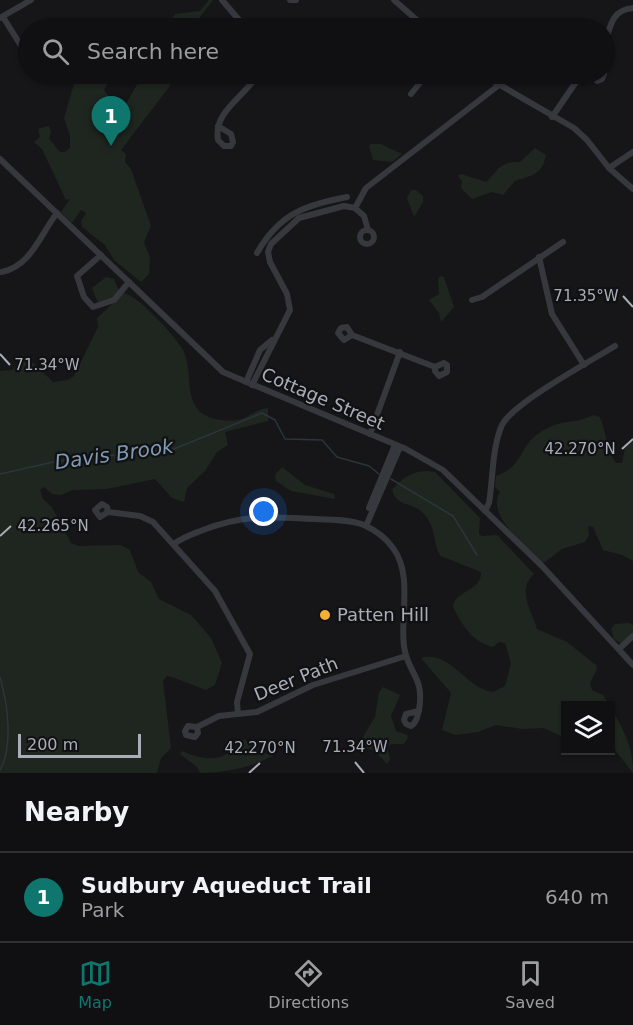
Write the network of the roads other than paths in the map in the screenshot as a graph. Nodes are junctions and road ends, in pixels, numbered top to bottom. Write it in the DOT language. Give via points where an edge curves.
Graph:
graph roads {
  1 [pos="31,0"];
  2 [pos="222,0"];
  3 [pos="290,0"];
  4 [pos="296,0"];
  5 [pos="394,0"];
  6 [pos="633,8"];
  7 [pos="2,17"];
  8 [pos="237,18"];
  9 [pos="415,18"];
  10 [pos="614,18"];
  11 [pos="18,38"];
  12 [pos="251,84"];
  13 [pos="419,84"];
  14 [pos="575,84"];
  15 [pos="499,85"];
  16 [pos="411,94"];
  17 [pos="552,117"];
  18 [pos="218,126"];
  19 [pos="633,152"];
  20 [pos="0,159"];
  21 [pos="609,168"];
  22 [pos="633,189"];
  23 [pos="347,197"];
  24 [pos="326,202"];
  25 [pos="356,208"];
  26 [pos="328,210"];
  27 [pos="295,211"];
  28 [pos="57,213"];
  29 [pos="299,218"];
  30 [pos="368,230"];
  31 [pos="563,242"];
  32 [pos="263,243"];
  33 [pos="270,248"];
  34 [pos="257,253"];
  35 [pos="101,255"];
  36 [pos="539,257"];
  37 [pos="2,272"];
  38 [pos="129,282"];
  39 [pos="472,300"];
  40 [pos="352,335"];
  41 [pos="615,346"];
  42 [pos="400,352"];
  43 [pos="584,365"];
  44 [pos="435,367"];
  45 [pos="249,384"];
  46 [pos="370,434"];
  47 [pos="397,446"];
  48 [pos="485,511"];
  49 [pos="108,512"];
  50 [pos="364,525"];
  51 [pos="174,544"];
  52 [pos="633,636"];
  53 [pos="619,649"];
  54 [pos="406,656"];
  55 [pos="633,666"];
  56 [pos="418,711"];
  57 [pos="238,714"];
  58 [pos="197,727"];
  1 -- 7 [label="street"];
  2 -- 8 [label="street"];
  3 -- 4 [label="street"];
  5 -- 9 [label="street"];
  6 -- 10 [label="street"];
  7 -- 11 [label="street"];
  12 -- 18 [label="street" via="225,111"];
  13 -- 16 [label="street"];
  14 -- 17 [label="street"];
  15 -- 17 [label="street"];
  15 -- 25 [label="street" via="378,179 360,196"];
  17 -- 21 [label="street" via="583,136"];
  19 -- 21 [label="street"];
  20 -- 28 [label="street, Cottage Street"];
  21 -- 22 [label="street"];
  23 -- 24 [label="street"];
  24 -- 26 [label="street"];
  24 -- 27 [label="street"];
  25 -- 26 [label="street"];
  25 -- 30 [label="street" via="364,216"];
  26 -- 29 [label="street"];
  27 -- 29 [label="street"];
  27 -- 32 [label="street"];
  28 -- 35 [label="street, Cottage Street"];
  28 -- 37 [label="street" via="23,263"];
  29 -- 33 [label="street"];
  31 -- 36 [label="street"];
  32 -- 33 [label="street"];
  32 -- 34 [label="street"];
  33 -- 45 [label="street" via="272,270 290,302 290,310 274,339 260,350"];
  35 -- 38 [label="street, Cottage Street"];
  35 -- 38 [label="street" via="77,276 87,303 93,307 114,300"];
  36 -- 39 [label="street"];
  36 -- 43 [label="street" via="552,314"];
  38 -- 45 [label="street, Cottage Street" via="218,368"];
  40 -- 42 [label="street"];
  41 -- 43 [label="street"];
  42 -- 44 [label="street"];
  42 -- 46 [label="street"];
  43 -- 48 [label="street" via="522,404 506,419 499,434"];
  45 -- 46 [label="street, Cottage Street"];
  46 -- 47 [label="street, Cottage Street"];
  47 -- 48 [label="street, Cottage Street" via="443,471"];
  47 -- 50 [label="street"];
  48 -- 53 [label="street, Cottage Street"];
  49 -- 51 [label="street" via="149,519"];
  50 -- 51 [label="street" via="246,517 224,522"];
  50 -- 54 [label="street" via="387,542 398,557"];
  51 -- 57 [label="street" via="219,596 249,650 250,662 237,702"];
  52 -- 53 [label="street"];
  53 -- 55 [label="street, Cottage Street"];
  54 -- 56 [label="street" via="420,684"];
  54 -- 57 [label="street, Deer Path" via="313,685 257,712"];
  57 -- 58 [label="street, Deer Path" via="219,716"];
}
